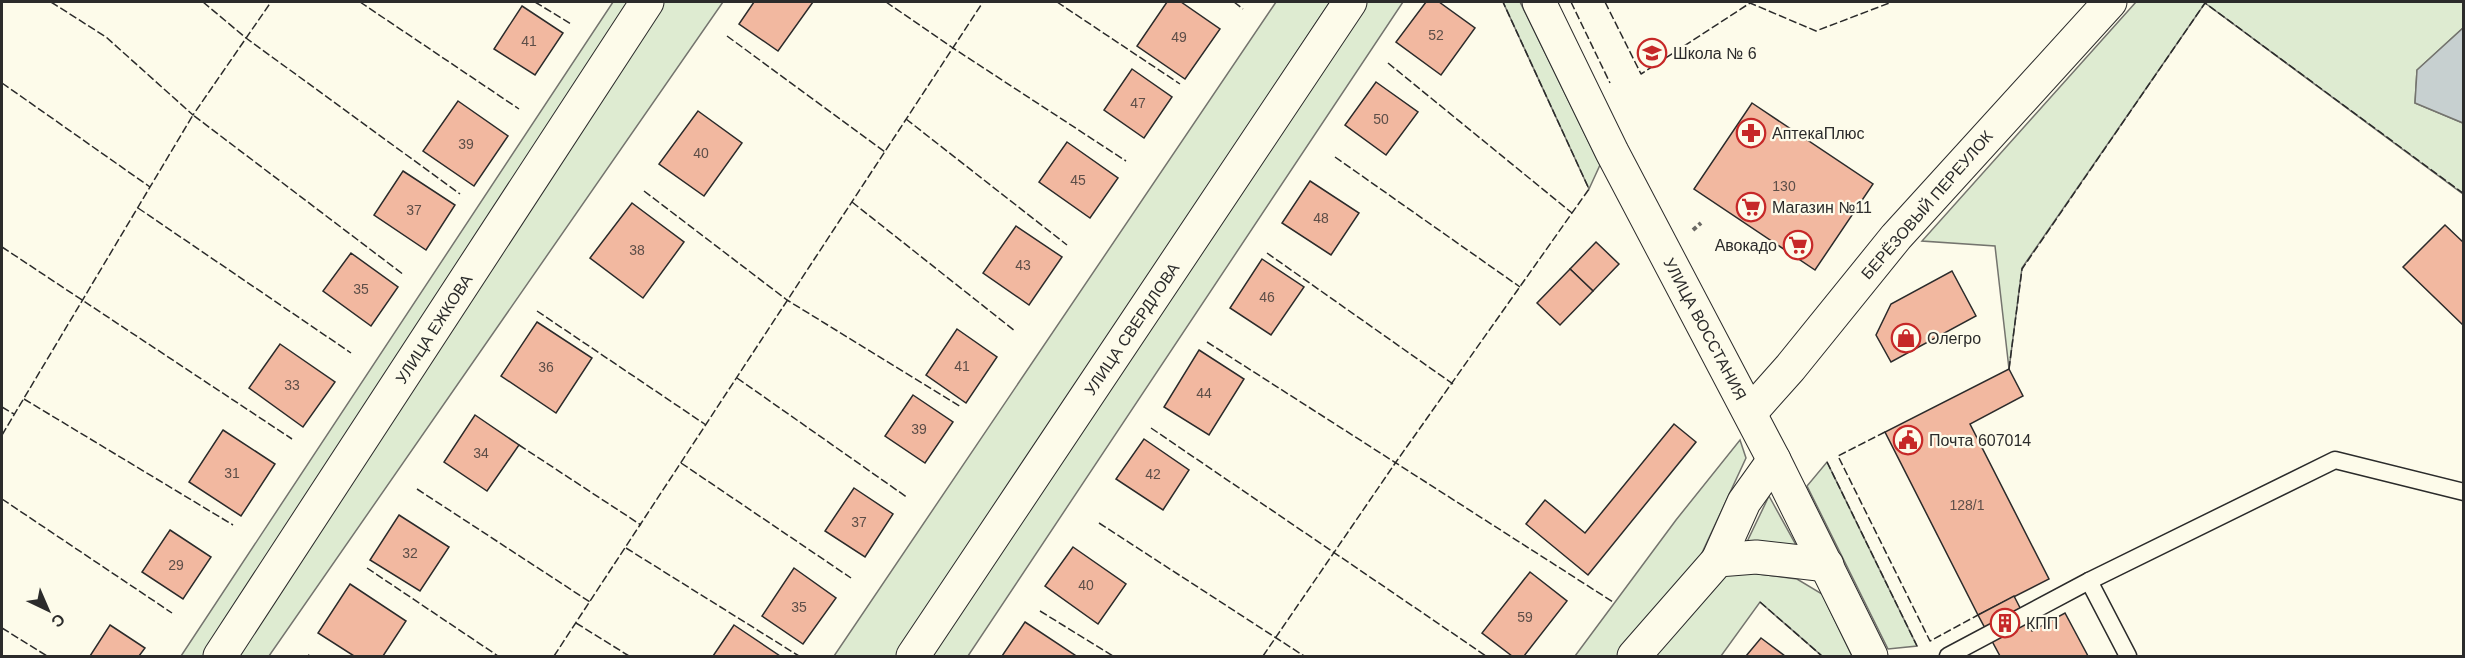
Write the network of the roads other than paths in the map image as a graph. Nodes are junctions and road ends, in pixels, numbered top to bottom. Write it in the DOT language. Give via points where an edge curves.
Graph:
graph roads {
  1 [pos="647,2"];
  2 [pos="1350,2"];
  3 [pos="1539,2"];
  4 [pos="2110,2"];
  5 [pos="1750,413"];
  6 [pos="1774,460"];
  7 [pos="2463,492"];
  8 [pos="1719,560"];
  9 [pos="1827,565"];
  10 [pos="2089,581"];
  11 [pos="220,657"];
  12 [pos="913,657"];
  13 [pos="1634,657"];
  14 [pos="1871,657"];
  15 [pos="1948,657"];
  16 [pos="2128,657"];
  1 -- 11 [label="street, УЛИЦА ЕЖКОВА"];
  2 -- 12 [label="street, УЛИЦА СВЕРДЛОВА"];
  3 -- 5 [label="street, УЛИЦА ВОССТАНИЯ" via="1612,152"];
  4 -- 5 [label="street, БЕРЁЗОВЫЙ ПЕРЕУЛОК" via="1896,237"];
  5 -- 6 [label="street, УЛИЦА ВОССТАНИЯ"];
  6 -- 8 [label="street" via="1744,502"];
  6 -- 9 [label="street, УЛИЦА ВОССТАНИЯ"];
  7 -- 10 [label="lane" via="2335,460"];
  8 -- 9 [label="street" via="1756,557"];
  8 -- 13 [label="street"];
  9 -- 14 [label="street, УЛИЦА ВОССТАНИЯ"];
  10 -- 15 [label="lane"];
  10 -- 16 [label="lane"];
}
